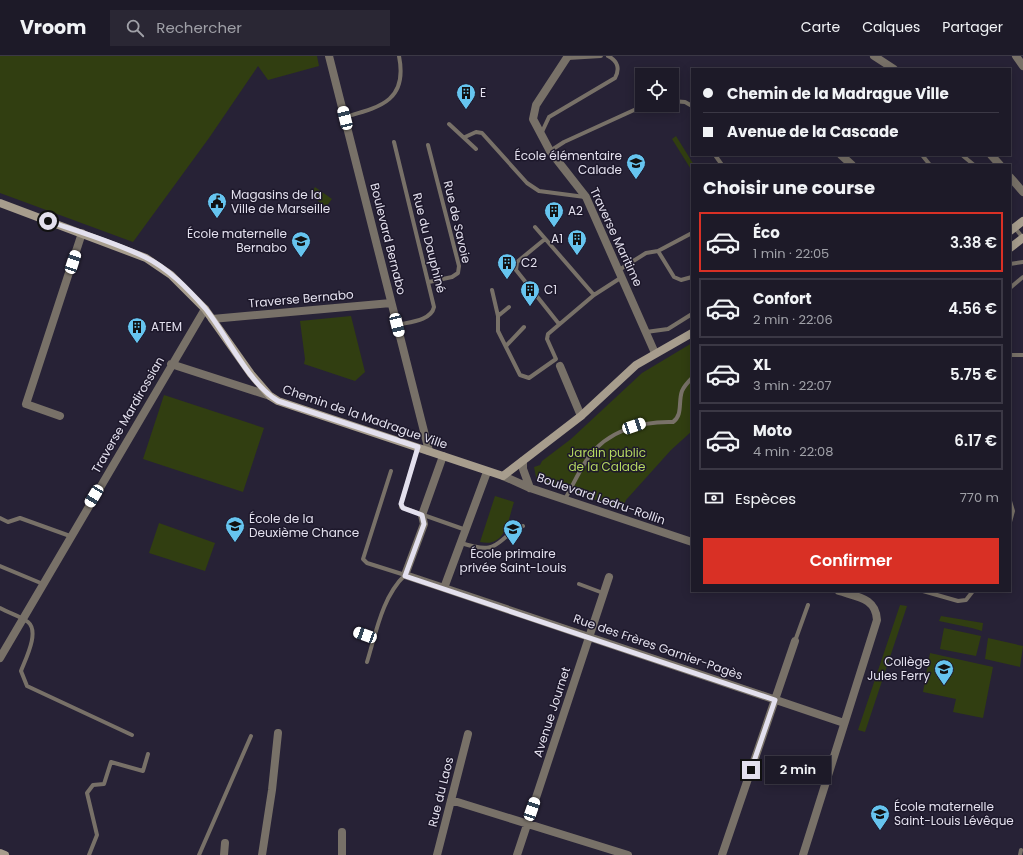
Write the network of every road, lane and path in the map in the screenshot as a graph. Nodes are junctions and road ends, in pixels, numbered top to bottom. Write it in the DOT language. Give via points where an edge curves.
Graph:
graph roads {
  1 [pos="329,56"];
  2 [pos="399,56"];
  3 [pos="601,56"];
  4 [pos="608,56"];
  5 [pos="874,56"];
  6 [pos="1016,56"];
  7 [pos="568,57"];
  8 [pos="1023,66"];
  9 [pos="892,68"];
  10 [pos="679,102"];
  11 [pos="691,105"];
  12 [pos="635,110"];
  13 [pos="345,118"];
  14 [pos="449,124"];
  15 [pos="540,135"];
  16 [pos="465,136"];
  17 [pos="394,142"];
  18 [pos="428,145"];
  19 [pos="476,149"];
  20 [pos="550,151"];
  21 [pos="842,156"];
  22 [pos="923,156"];
  23 [pos="963,156"];
  24 [pos="992,156"];
  25 [pos="851,164"];
  26 [pos="929,164"];
  27 [pos="973,164"];
  28 [pos="999,164"];
  29 [pos="1011,178"];
  30 [pos="1023,192"];
  31 [pos="586,197"];
  32 [pos="0,203"];
  33 [pos="1023,221"];
  34 [pos="535,227"];
  35 [pos="1012,230"];
  36 [pos="82,233"];
  37 [pos="691,234"];
  38 [pos="1023,238"];
  39 [pos="545,239"];
  40 [pos="1011,247"];
  41 [pos="658,251"];
  42 [pos="1023,262"];
  43 [pos="1011,264"];
  44 [pos="621,274"];
  45 [pos="691,277"];
  46 [pos="1023,277"];
  47 [pos="429,282"];
  48 [pos="1011,287"];
  49 [pos="492,290"];
  50 [pos="594,295"];
  51 [pos="391,303"];
  52 [pos="509,307"];
  53 [pos="205,309"];
  54 [pos="691,315"];
  55 [pos="498,316"];
  56 [pos="212,319"];
  57 [pos="559,324"];
  58 [pos="397,325"];
  59 [pos="524,327"];
  60 [pos="646,332"];
  61 [pos="691,334"];
  62 [pos="506,346"];
  63 [pos="655,352"];
  64 [pos="1011,355"];
  65 [pos="1023,355"];
  66 [pos="558,363"];
  67 [pos="172,364"];
  68 [pos="691,379"];
  69 [pos="270,396"];
  70 [pos="60,416"];
  71 [pos="581,416"];
  72 [pos="418,447"];
  73 [pos="429,451"];
  74 [pos="442,456"];
  75 [pos="523,461"];
  76 [pos="391,471"];
  77 [pos="487,472"];
  78 [pos="503,476"];
  79 [pos="530,488"];
  80 [pos="565,499"];
  81 [pos="1011,504"];
  82 [pos="422,515"];
  83 [pos="0,518"];
  84 [pos="1011,518"];
  85 [pos="523,526"];
  86 [pos="467,530"];
  87 [pos="70,536"];
  88 [pos="691,542"];
  89 [pos="461,543"];
  90 [pos="0,566"];
  91 [pos="405,576"];
  92 [pos="609,577"];
  93 [pos="43,584"];
  94 [pos="579,584"];
  95 [pos="444,588"];
  96 [pos="843,592"];
  97 [pos="926,592"];
  98 [pos="973,592"];
  99 [pos="603,593"];
  100 [pos="808,605"];
  101 [pos="0,608"];
  102 [pos="22,619"];
  103 [pos="356,632"];
  104 [pos="590,637"];
  105 [pos="375,638"];
  106 [pos="795,641"];
  107 [pos="0,658"];
  108 [pos="367,662"];
  109 [pos="775,700"];
  110 [pos="844,723"];
  111 [pos="278,733"];
  112 [pos="468,734"];
  113 [pos="132,735"];
  114 [pos="251,736"];
  115 [pos="148,754"];
  116 [pos="451,800"];
  117 [pos="528,823"];
  118 [pos="342,832"];
  119 [pos="225,843"];
  120 [pos="0,853"];
  121 [pos="618,853"];
  122 [pos="5,855"];
  123 [pos="89,855"];
  124 [pos="199,855"];
  125 [pos="224,855"];
  126 [pos="262,855"];
  127 [pos="342,855"];
  128 [pos="437,855"];
  129 [pos="516,855"];
  130 [pos="628,855"];
  131 [pos="722,855"];
  132 [pos="803,855"];
  1 -- 13 [label="street, Boulevard Bernabo"];
  2 -- 13 [label="lane" via="401,80 389,100 381,106"];
  3 -- 7 [label="lane"];
  4 -- 15 [label="lane" via="614,58 618,64 619,72 615,78 549,117"];
  5 -- 9 [label="street"];
  6 -- 8 [label="street"];
  7 -- 15 [label="street, Traverse Maritime" via="533,112 533,119"];
  10 -- 11 [label="lane"];
  12 -- 20 [label="lane"];
  13 -- 51 [label="street, Boulevard Bernabo"];
  14 -- 16 [label="lane"];
  15 -- 20 [label="street, Traverse Maritime"];
  16 -- 19 [label="lane"];
  16 -- 31 [label="lane" via="476,132 482,133 526,183 539,191"];
  17 -- 47 [label="lane, Rue du Dauphiné"];
  18 -- 47 [label="lane, Rue de Savoie" via="459,266 458,273 452,277"];
  20 -- 31 [label="street, Traverse Maritime"];
  21 -- 25 [label="street"];
  22 -- 26 [label="lane"];
  23 -- 27 [label="lane"];
  24 -- 28 [label="street"];
  29 -- 30 [label="street"];
  31 -- 44 [label="street, Traverse Maritime"];
  32 -- 36 [label="street, Chemin de la Madrague Ville"];
  33 -- 35 [label="street"];
  34 -- 39 [label="lane"];
  35 -- 38 [label="lane"];
  36 -- 53 [label="street, Chemin de la Madrague Ville" via="146,258 171,274"];
  36 -- 70 [label="street" via="26,404"];
  37 -- 41 [label="lane"];
  38 -- 40 [label="street"];
  39 -- 50 [label="lane"];
  39 -- 57 [label="lane" via="515,266"];
  41 -- 44 [label="lane" via="646,253"];
  41 -- 45 [label="lane" via="674,277 681,280"];
  42 -- 43 [label="lane"];
  44 -- 50 [label="lane"];
  44 -- 60 [label="street, Traverse Maritime"];
  46 -- 48 [label="lane"];
  47 -- 58 [label="lane, Rue du Dauphiné" via="433,311 421,319"];
  49 -- 55 [label="lane"];
  50 -- 57 [label="lane"];
  51 -- 56 [label="street, Traverse Bernabo"];
  51 -- 58 [label="street, Boulevard Bernabo"];
  52 -- 55 [label="lane"];
  53 -- 56 [label="street, Chemin de la Madrague Ville"];
  53 -- 67 [label="street, Traverse Mardirossian"];
  54 -- 60 [label="lane" via="668,329"];
  55 -- 62 [label="lane" via="498,330"];
  56 -- 69 [label="street, Chemin de la Madrague Ville"];
  57 -- 66 [label="lane" via="548,334 547,339"];
  58 -- 73 [label="street, Boulevard Bernabo"];
  59 -- 62 [label="lane"];
  60 -- 63 [label="street, Traverse Maritime"];
  61 -- 63 [label="street"];
  62 -- 66 [label="lane" via="520,375 525,377 529,378"];
  63 -- 71 [label="street" via="636,365"];
  64 -- 65 [label="lane"];
  66 -- 71 [label="street"];
  67 -- 69 [label="street"];
  67 -- 87 [label="street, Traverse Mardirossian"];
  68 -- 80 [label="lane" via="681,393 677,419 673,422 642,424 610,437 588,457"];
  69 -- 72 [label="street, Chemin de la Madrague Ville" via="278,401"];
  71 -- 75 [label="street"];
  72 -- 73 [label="street, Chemin de la Madrague Ville"];
  72 -- 82 [label="lane" via="401,504 403,508"];
  73 -- 74 [label="street, Chemin de la Madrague Ville"];
  74 -- 77 [label="street, Chemin de la Madrague Ville"];
  74 -- 82 [label="street"];
  75 -- 78 [label="street"];
  75 -- 79 [label="street" via="523,469"];
  76 -- 91 [label="lane" via="363,559 367,563"];
  77 -- 78 [label="street, Chemin de la Madrague Ville"];
  77 -- 86 [label="street"];
  78 -- 79 [label="street, Boulevard Ledru-Rollin"];
  79 -- 80 [label="street, Boulevard Ledru-Rollin"];
  80 -- 88 [label="street, Boulevard Ledru-Rollin"];
  81 -- 84 [label="lane"];
  82 -- 86 [label="lane"];
  82 -- 91 [label="street" via="424,524"];
  83 -- 87 [label="lane" via="8,522 20,518"];
  85 -- 89 [label="lane" via="491,548 478,548"];
  86 -- 89 [label="street"];
  87 -- 93 [label="street, Traverse Mardirossian"];
  89 -- 95 [label="street"];
  90 -- 93 [label="lane"];
  91 -- 95 [label="street, Rue des Frères Garnier-Pagès"];
  91 -- 105 [label="lane" via="395,585 389,596"];
  92 -- 99 [label="street, Avenue Journet"];
  93 -- 102 [label="street, Traverse Mardirossian"];
  94 -- 99 [label="lane"];
  95 -- 104 [label="street, Rue des Frères Garnier-Pagès"];
  96 -- 110 [label="street" via="870,602 877,620"];
  97 -- 98 [label="lane" via="958,601 966,600"];
  99 -- 104 [label="street, Avenue Journet"];
  100 -- 106 [label="lane"];
  101 -- 102 [label="lane"];
  102 -- 107 [label="street, Traverse Mardirossian"];
  102 -- 113 [label="lane" via="29,623 33,630 21,671 27,686"];
  103 -- 105 [label="lane"];
  104 -- 109 [label="street, Rue des Frères Garnier-Pagès"];
  104 -- 117 [label="street, Avenue Journet"];
  105 -- 108 [label="lane"];
  106 -- 109 [label="street"];
  109 -- 110 [label="street, Rue des Frères Garnier-Pagès"];
  109 -- 131 [label="street"];
  110 -- 132 [label="street"];
  111 -- 126 [label="street"];
  112 -- 116 [label="street, Rue du Laos"];
  114 -- 124 [label="lane"];
  115 -- 123 [label="lane" via="143,770 111,762 104,784 93,785 87,793 97,836"];
  116 -- 117 [label="street"];
  116 -- 128 [label="street, Rue du Laos"];
  117 -- 121 [label="street"];
  117 -- 129 [label="street, Avenue Journet"];
  118 -- 127 [label="street"];
  119 -- 125 [label="street"];
  120 -- 122 [label="street"];
  121 -- 130 [label="street"];
}
